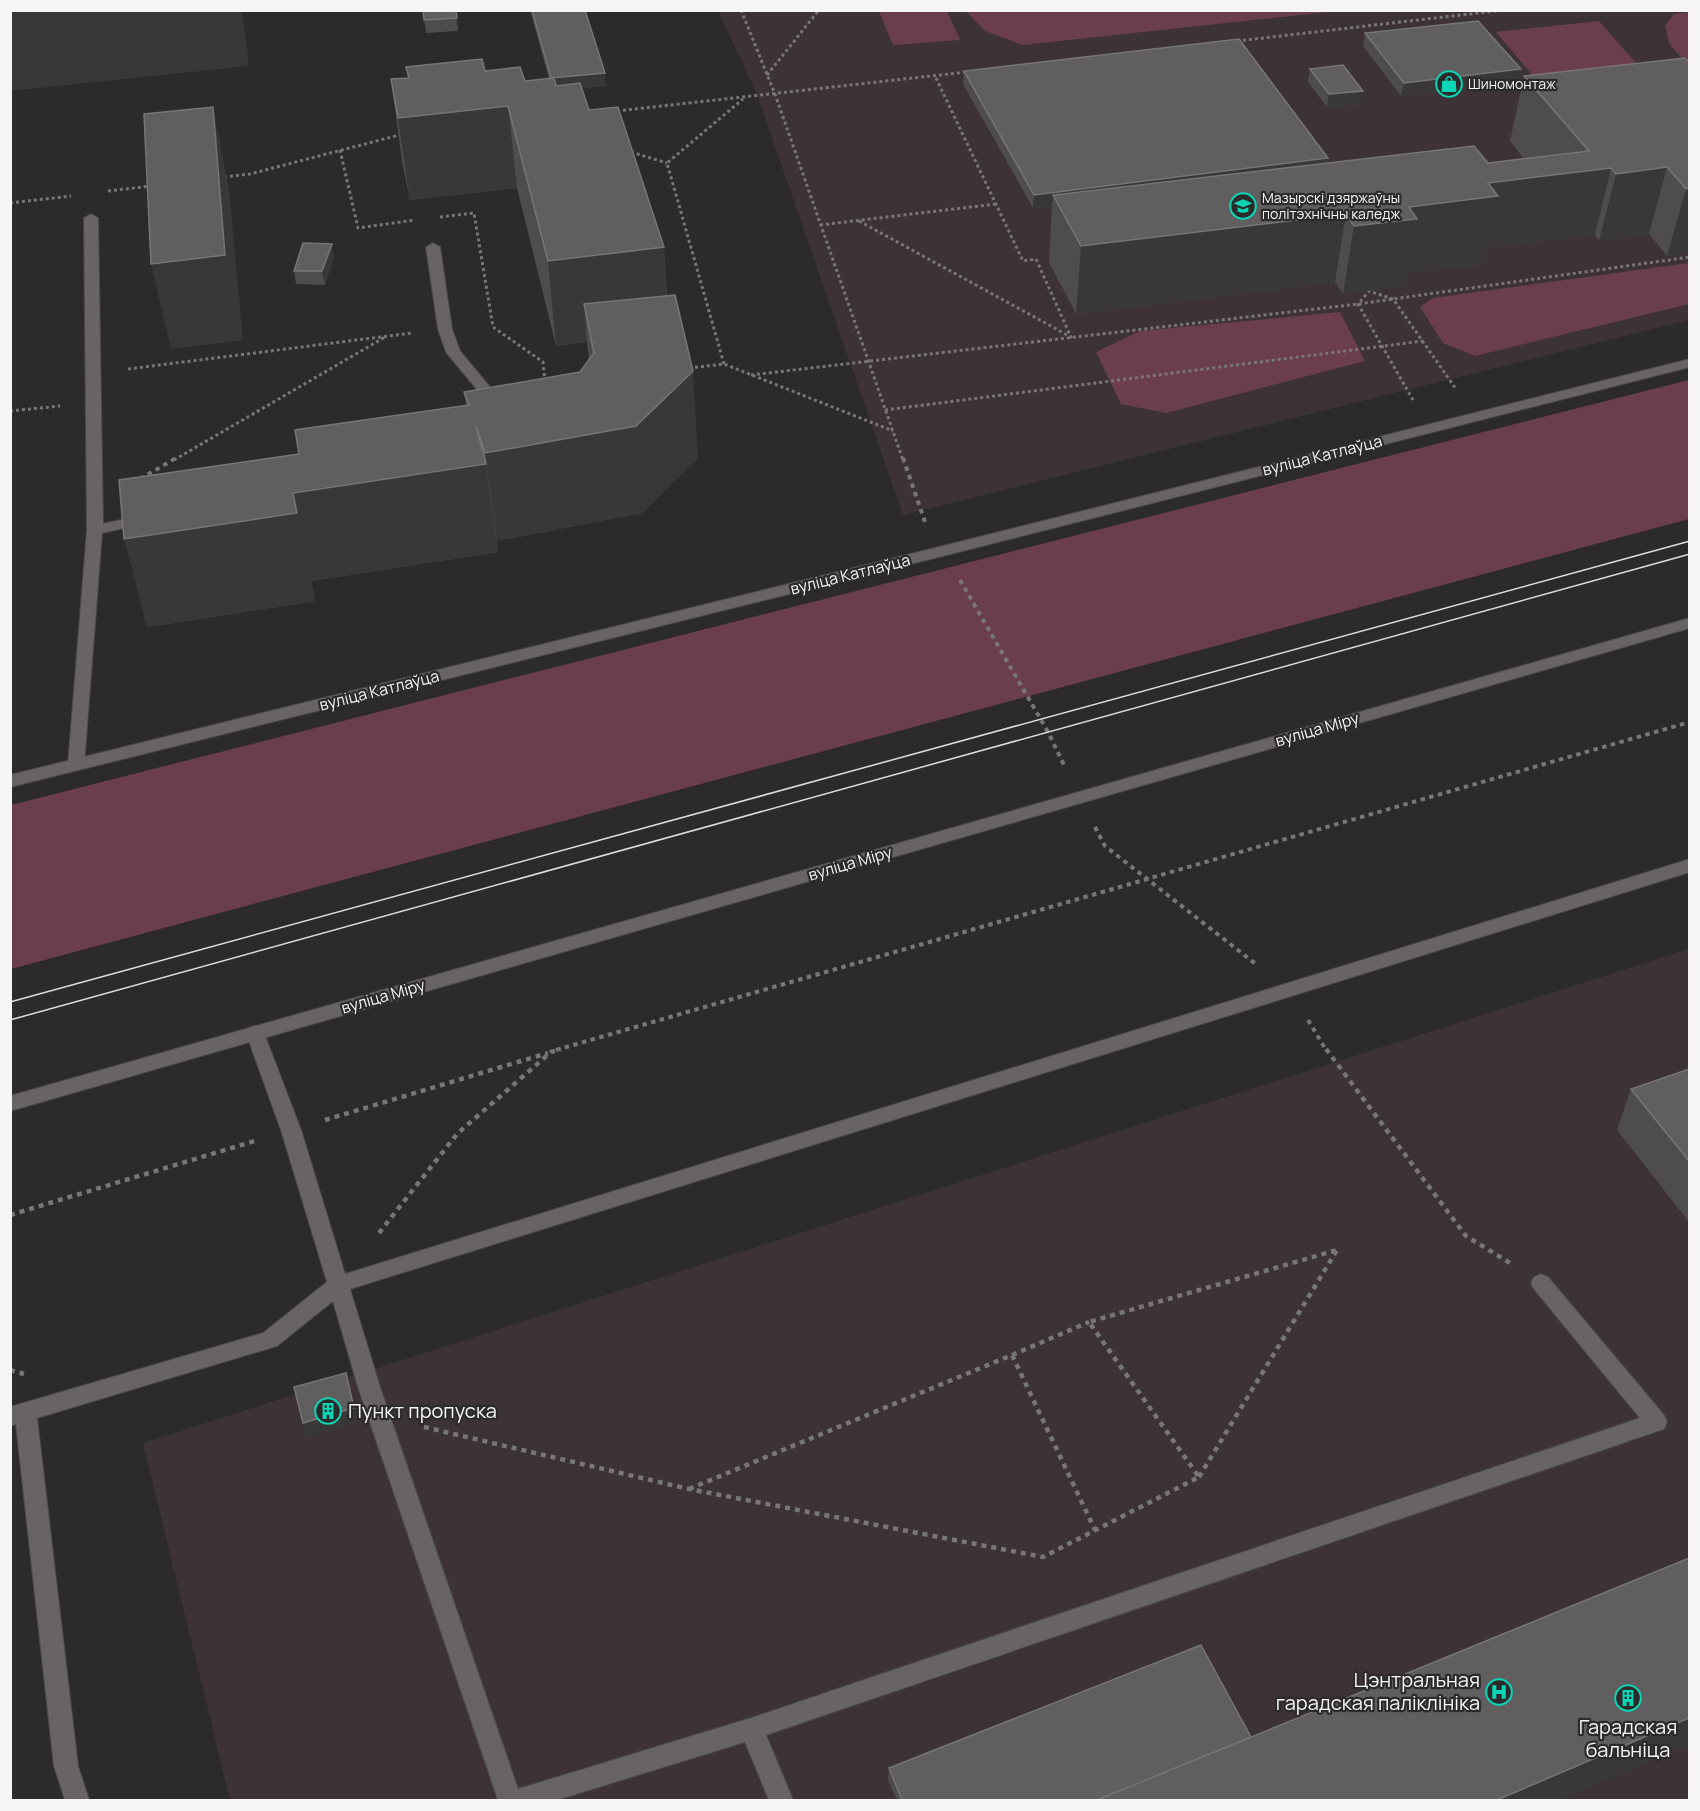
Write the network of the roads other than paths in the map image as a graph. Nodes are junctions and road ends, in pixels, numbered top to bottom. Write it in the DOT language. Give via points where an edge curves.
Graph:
graph roads {
  1 [pos="91,218"];
  2 [pos="433,247"];
  3 [pos="1689,363"];
  4 [pos="500,418"];
  5 [pos="163,515"];
  6 [pos="95,530"];
  7 [pos="1689,622"];
  8 [pos="76,765"];
  9 [pos="10,781"];
  10 [pos="1689,865"];
  11 [pos="255,1033"];
  12 [pos="10,1104"];
  13 [pos="1542,1283"];
  14 [pos="339,1284"];
  15 [pos="18,1415"];
  16 [pos="751,1729"];
  17 [pos="77,1800"];
  18 [pos="510,1800"];
  19 [pos="520,1800"];
  20 [pos="781,1800"];
  1 -- 6 [label="street"];
  2 -- 4 [label="street" via="445,329 453,352 502,411"];
  3 -- 8 [label="street, вуліца Катлаўца"];
  5 -- 6 [label="street"];
  6 -- 8 [label="street"];
  7 -- 11 [label="street, вуліца Міру"];
  8 -- 9 [label="street, вуліца Катлаўца"];
  10 -- 14 [label="street"];
  11 -- 12 [label="street, вуліца Міру"];
  11 -- 14 [label="street" via="291,1130"];
  13 -- 16 [label="street" via="1656,1422"];
  14 -- 15 [label="street" via="270,1340"];
  14 -- 18 [label="street" via="379,1416"];
  15 -- 17 [label="street" via="66,1766"];
  16 -- 19 [label="street"];
  16 -- 20 [label="street"];
}
